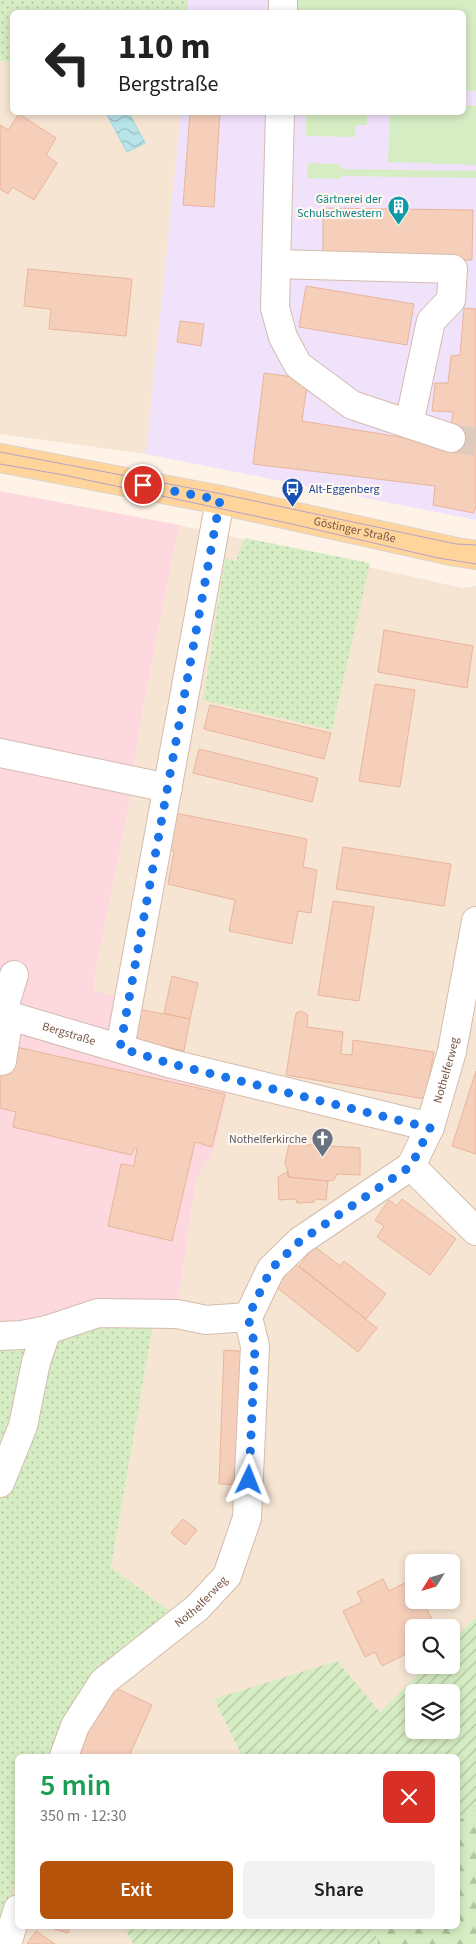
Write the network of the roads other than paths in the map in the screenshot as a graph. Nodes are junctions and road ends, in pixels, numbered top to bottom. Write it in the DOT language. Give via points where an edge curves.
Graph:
graph roads {
  1 [pos="280,115"];
  2 [pos="276,264"];
  3 [pos="409,424"];
  4 [pos="450,438"];
  5 [pos="0,458"];
  6 [pos="220,500"];
  7 [pos="476,555"];
  8 [pos="0,753"];
  9 [pos="168,788"];
  10 [pos="476,921"];
  11 [pos="14,974"];
  12 [pos="4,1014"];
  13 [pos="120,1048"];
  14 [pos="2,1061"];
  15 [pos="430,1128"];
  16 [pos="411,1166"];
  17 [pos="476,1231"];
  18 [pos="248,1317"];
  19 [pos="17,1331"];
  20 [pos="0,1483"];
  21 [pos="65,1754"];
  22 [pos="15,1918"];
  23 [pos="7,1944"];
  1 -- 2 [label="street"];
  2 -- 3 [label="street" via="275,308 282,337 298,365 352,405"];
  2 -- 3 [label="street" via="453,269 451,300 431,321"];
  3 -- 4 [label="street"];
  5 -- 6 [label="main road, Göstinger Straße"];
  6 -- 7 [label="main road, Göstinger Straße"];
  6 -- 9 [label="street"];
  8 -- 9 [label="street"];
  9 -- 13 [label="street"];
  10 -- 15 [label="street, Nothelferweg" via="452,1051"];
  11 -- 12 [label="street"];
  12 -- 13 [label="street, Bergstraße"];
  12 -- 14 [label="street"];
  13 -- 15 [label="street, Bergstraße"];
  15 -- 16 [label="street, Nothelferweg"];
  16 -- 17 [label="street"];
  16 -- 18 [label="street, Nothelferweg" via="300,1241 271,1269"];
  18 -- 19 [label="street" via="206,1320 177,1314 98,1313"];
  18 -- 21 [label="street, Nothelferweg" via="255,1346 247,1518 227,1576 197,1608 104,1682 75,1726"];
  19 -- 20 [label="street" via="36,1362 23,1426"];
  22 -- 23 [label="street"];
}
